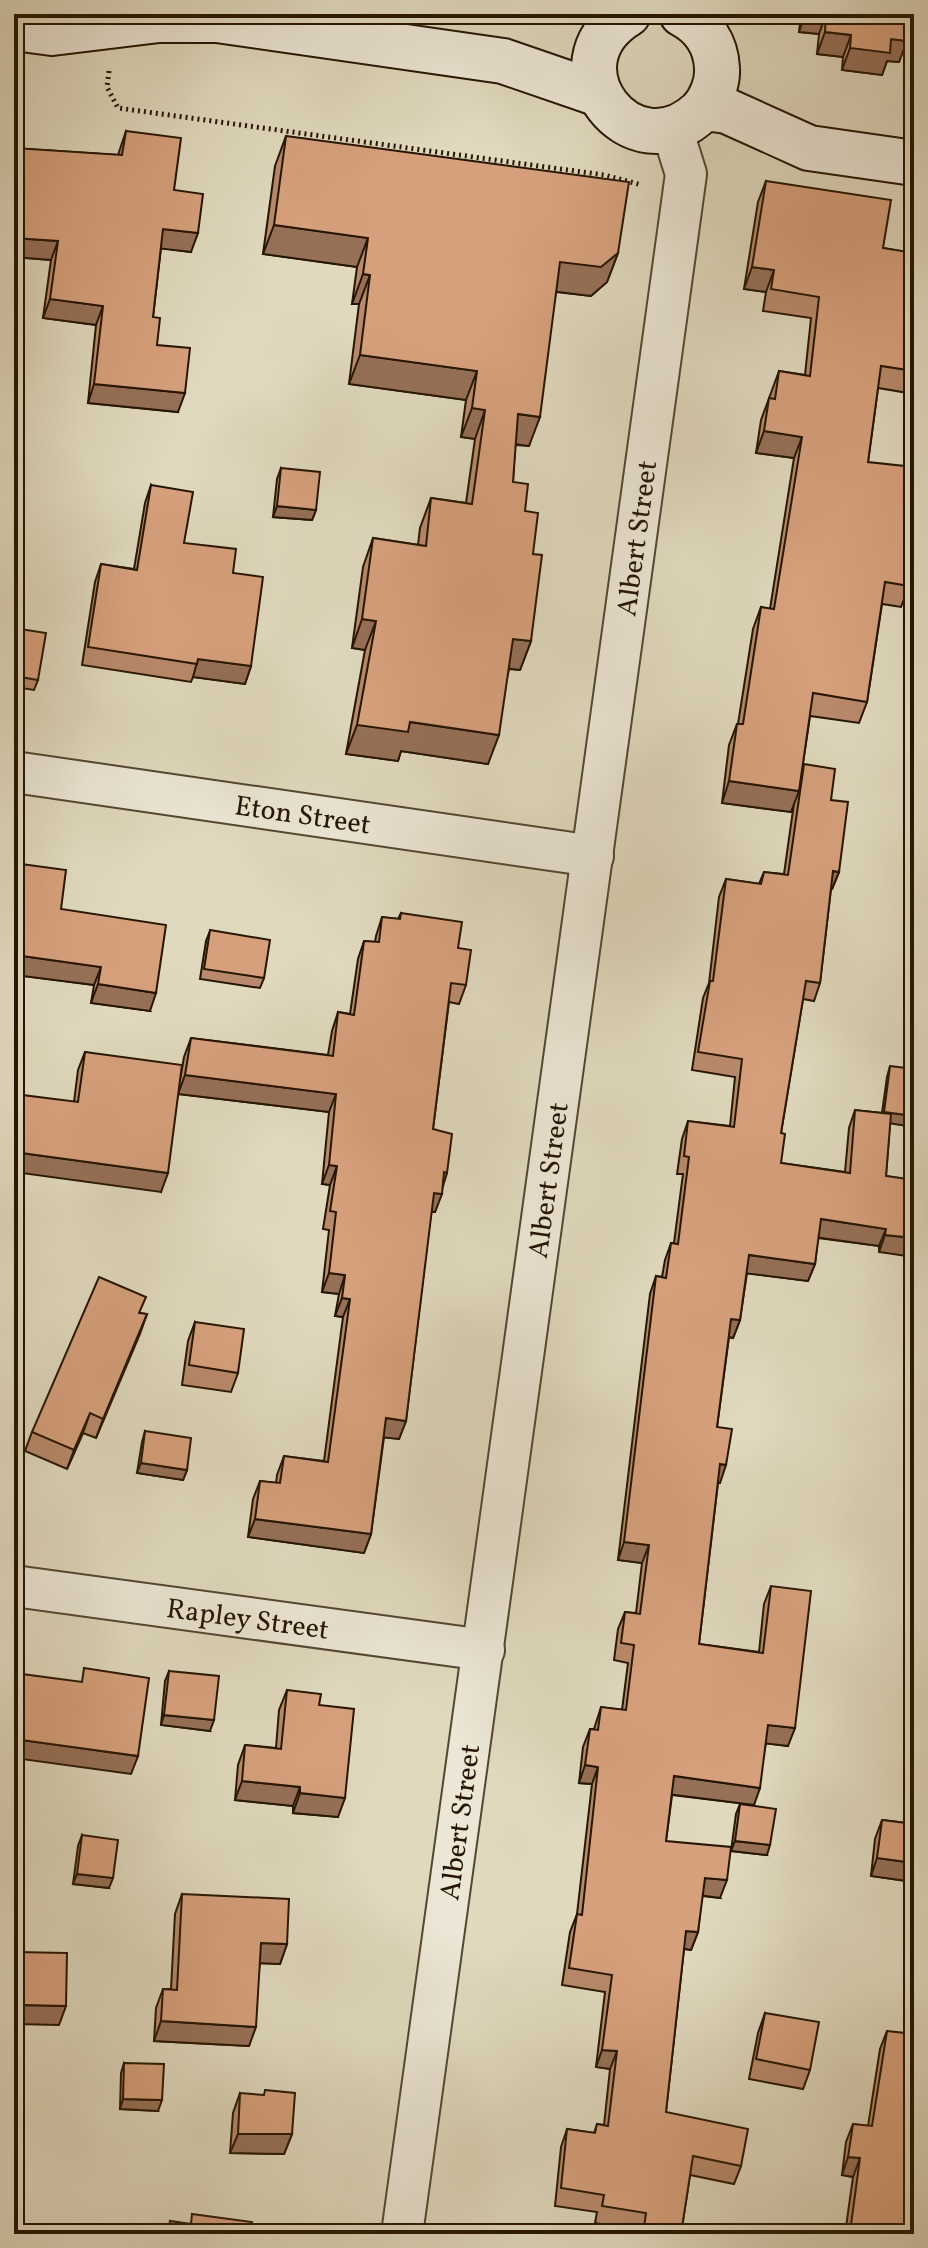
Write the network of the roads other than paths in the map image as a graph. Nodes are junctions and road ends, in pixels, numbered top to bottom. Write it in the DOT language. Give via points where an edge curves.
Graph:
graph roads {
  1 [pos="610,16"];
  2 [pos="690,16"];
  3 [pos="14,28"];
  4 [pos="599,94"];
  5 [pos="688,118"];
  6 [pos="914,163"];
  7 [pos="14,772"];
  8 [pos="593,856"];
  9 [pos="14,1586"];
  10 [pos="484,1650"];
  11 [pos="402,2234"];
  1 -- 4 [label="street" via="595,56"];
  2 -- 5 [label="street" via="707,33 718,71 714,90"];
  3 -- 4 [label="street" via="52,33 159,20 217,20 503,61"];
  4 -- 5 [label="street" via="621,121 637,129"];
  5 -- 6 [label="street" via="727,111 809,148"];
  5 -- 8 [label="street, Albert Street" via="686,174"];
  7 -- 8 [label="street, Eton Street"];
  8 -- 10 [label="street, Albert Street"];
  9 -- 10 [label="street, Rapley Street"];
  10 -- 11 [label="street, Albert Street"];
}
